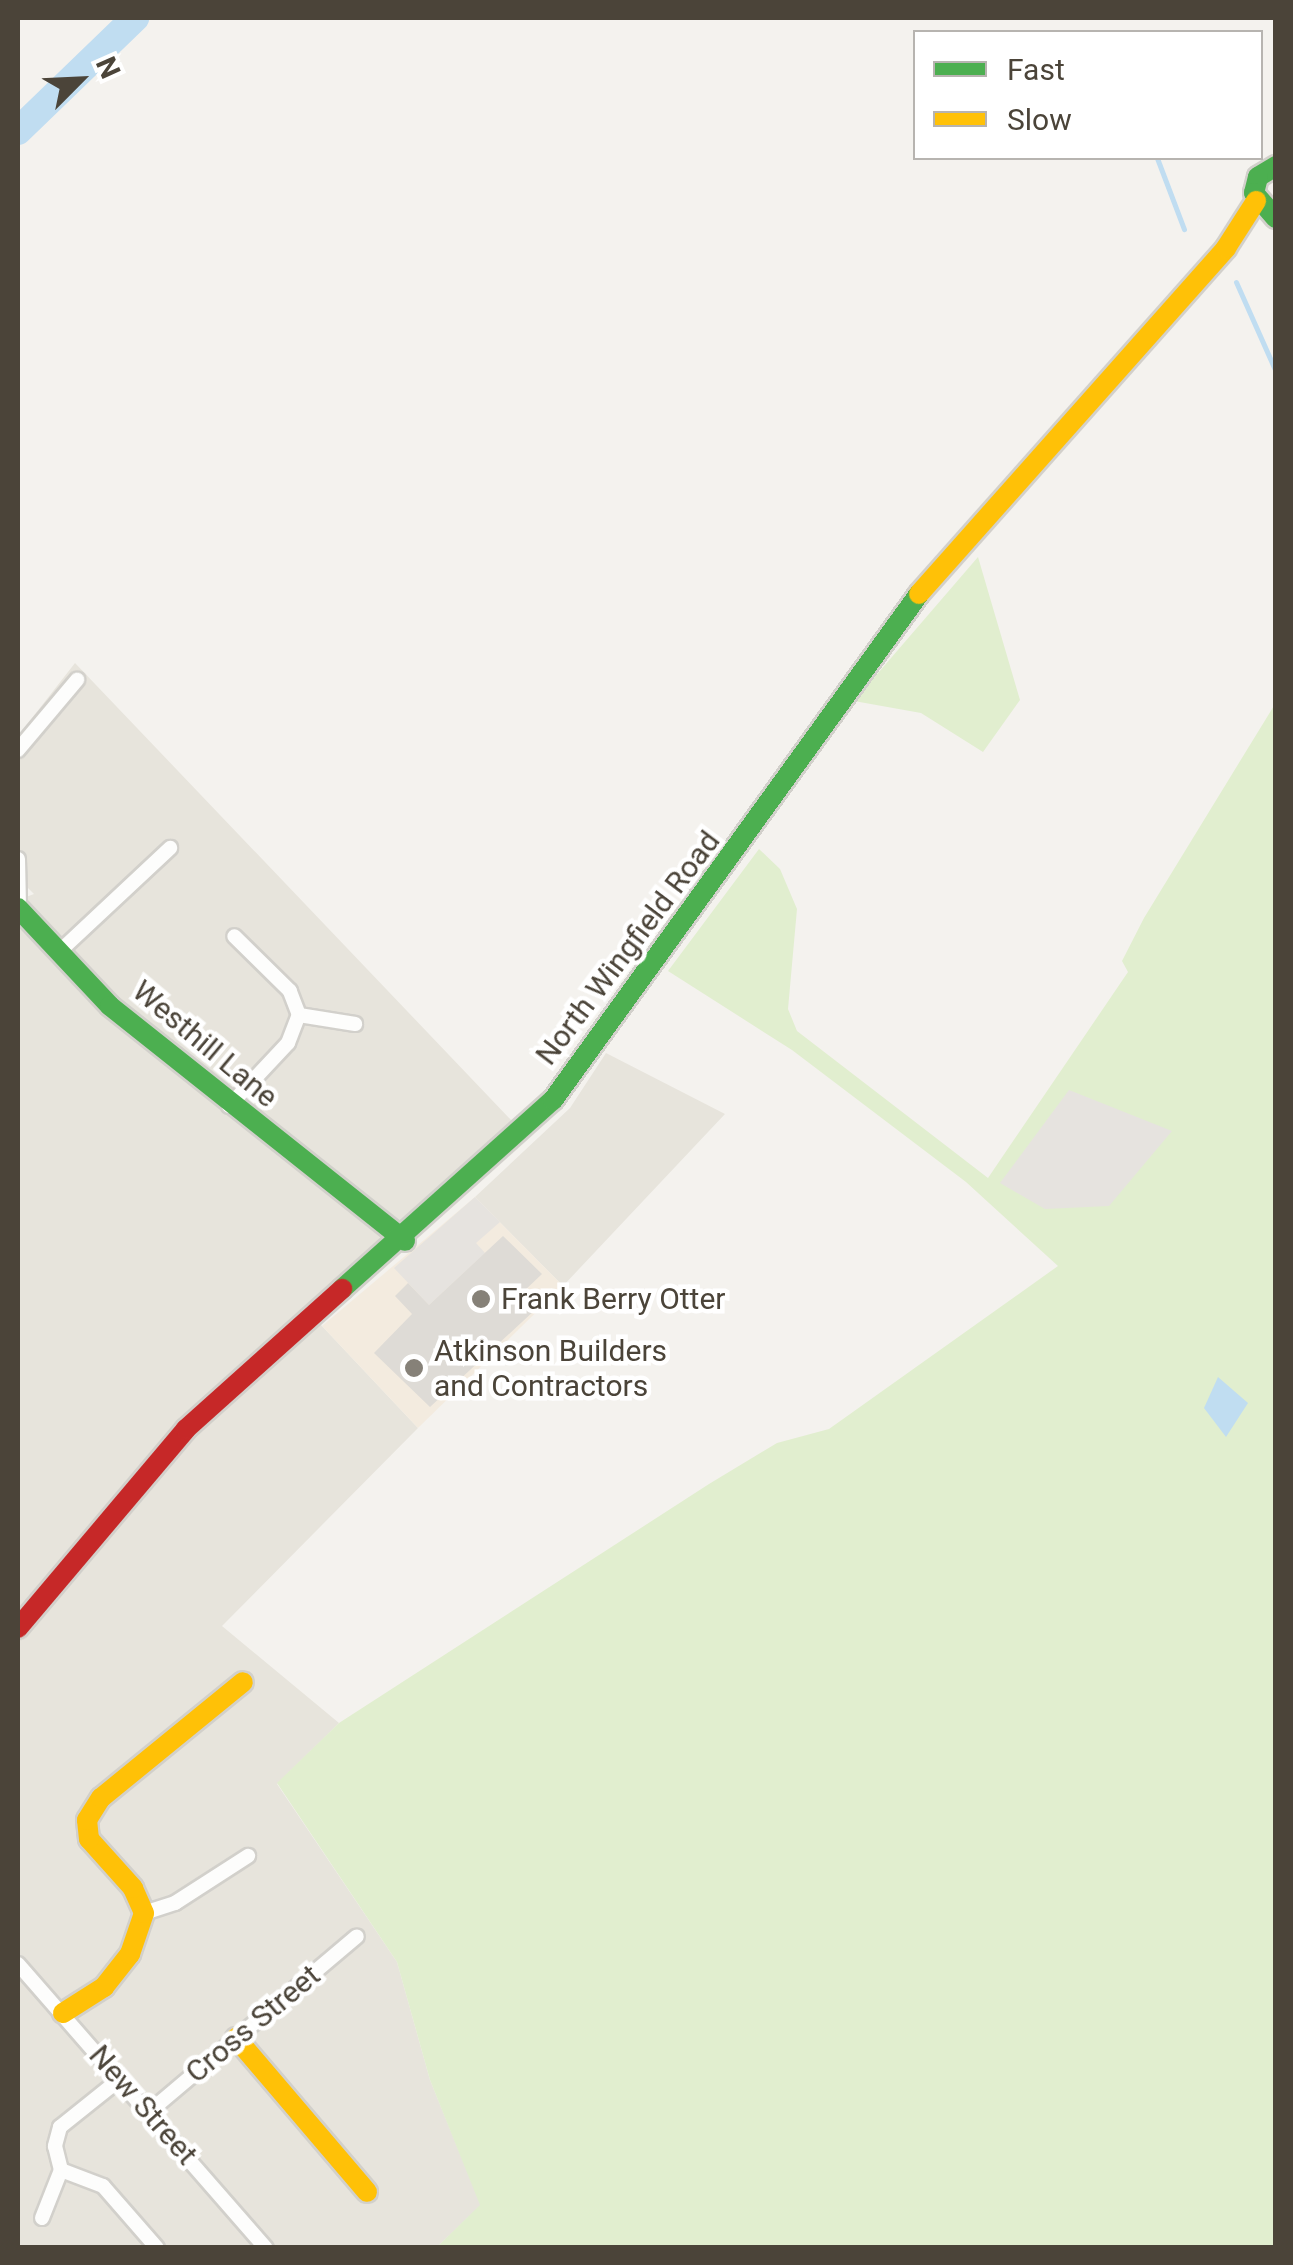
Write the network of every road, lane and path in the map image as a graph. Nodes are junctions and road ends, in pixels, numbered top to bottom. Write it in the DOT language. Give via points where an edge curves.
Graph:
graph roads {
  1 [pos="1276,166"];
  2 [pos="1256,200"];
  3 [pos="1276,219"];
  4 [pos="1226,248"];
  5 [pos="76,680"];
  6 [pos="18,750"];
  7 [pos="170,848"];
  8 [pos="18,860"];
  9 [pos="18,907"];
  10 [pos="234,936"];
  11 [pos="60,951"];
  12 [pos="299,1015"];
  13 [pos="355,1024"];
  14 [pos="229,1106"];
  15 [pos="405,1241"];
  16 [pos="18,1628"];
  17 [pos="243,1682"];
  18 [pos="248,1856"];
  19 [pos="144,1913"];
  20 [pos="357,1936"];
  21 [pos="18,1964"];
  22 [pos="63,2012"];
  23 [pos="236,2038"];
  24 [pos="120,2079"];
  25 [pos="148,2112"];
  26 [pos="61,2170"];
  27 [pos="368,2192"];
  28 [pos="42,2218"];
  29 [pos="157,2248"];
  30 [pos="266,2248"];
  1 -- 2 [label="main road, North Wingfield Road" via="1258,177"];
  2 -- 3 [label="main road"];
  2 -- 4 [label="main road, North Wingfield Road"];
  3 -- 4 [label="main road, North Wingfield Road"];
  4 -- 15 [label="main road, North Wingfield Road" via="887,630 744,842 553,1100"];
  5 -- 6 [label="street"];
  7 -- 11 [label="street"];
  8 -- 9 [label="street, Westhill Lane"];
  9 -- 11 [label="main road, Westhill Lane"];
  10 -- 12 [label="street" via="290,991"];
  11 -- 14 [label="main road, Westhill Lane" via="110,1006"];
  12 -- 13 [label="street"];
  12 -- 14 [label="street" via="288,1043"];
  14 -- 15 [label="main road, Westhill Lane"];
  15 -- 16 [label="main road, North Wingfield Road" via="186,1429"];
  17 -- 19 [label="main road" via="101,1798 87,1820 89,1839 133,1888"];
  18 -- 19 [label="street"];
  19 -- 22 [label="main road" via="130,1954 104,1987"];
  20 -- 23 [label="street, Cross Street"];
  21 -- 22 [label="street, New Street"];
  22 -- 24 [label="street, New Street"];
  23 -- 25 [label="street, Cross Street"];
  23 -- 27 [label="main road"];
  24 -- 25 [label="street, New Street"];
  24 -- 26 [label="street" via="60,2127 55,2146"];
  25 -- 30 [label="street, New Street"];
  26 -- 28 [label="street"];
  26 -- 29 [label="street" via="103,2186"];
}
